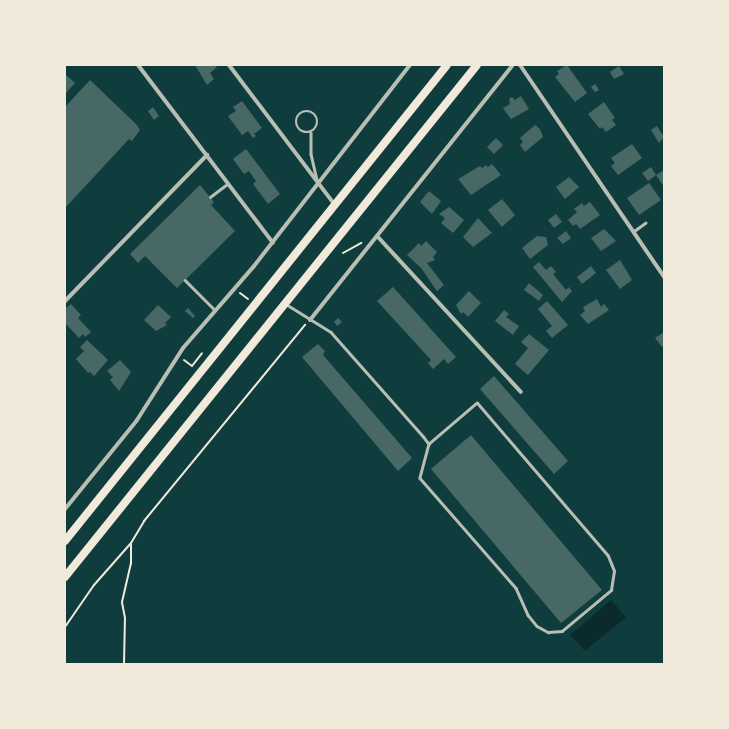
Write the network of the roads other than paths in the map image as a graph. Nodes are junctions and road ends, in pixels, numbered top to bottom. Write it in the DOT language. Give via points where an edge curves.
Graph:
graph roads {
  1 [pos="138,65"];
  2 [pos="229,65"];
  3 [pos="447,65"];
  4 [pos="477,65"];
  5 [pos="513,65"];
  6 [pos="520,65"];
  7 [pos="409,66"];
  8 [pos="311,133"];
  9 [pos="207,155"];
  10 [pos="317,182"];
  11 [pos="227,184"];
  12 [pos="210,197"];
  13 [pos="335,205"];
  14 [pos="645,223"];
  15 [pos="634,231"];
  16 [pos="377,236"];
  17 [pos="273,243"];
  18 [pos="664,277"];
  19 [pos="185,280"];
  20 [pos="65,301"];
  21 [pos="285,304"];
  22 [pos="216,310"];
  23 [pos="310,320"];
  24 [pos="521,392"];
  25 [pos="429,444"];
  26 [pos="65,509"];
  27 [pos="65,542"];
  28 [pos="65,577"];
  1 -- 9 [label="street"];
  2 -- 10 [label="street"];
  3 -- 13 [label="main road"];
  4 -- 21 [label="main road"];
  5 -- 16 [label="street"];
  6 -- 15 [label="street"];
  7 -- 10 [label="street"];
  8 -- 8 [label="lane" via="316,128 317,118 313,112 302,112 297,117 297,128 303,133"];
  8 -- 10 [label="lane" via="311,154"];
  9 -- 11 [label="street"];
  9 -- 20 [label="street"];
  10 -- 13 [label="street"];
  10 -- 17 [label="street"];
  11 -- 12 [label="lane"];
  11 -- 17 [label="street"];
  13 -- 27 [label="main road"];
  14 -- 15 [label="lane"];
  15 -- 18 [label="street"];
  16 -- 23 [label="street"];
  16 -- 24 [label="street"];
  17 -- 22 [label="street"];
  19 -- 22 [label="lane"];
  21 -- 23 [label="lane"];
  21 -- 28 [label="main road"];
  22 -- 26 [label="street" via="178,356 137,420"];
  23 -- 25 [label="lane" via="331,332"];
  25 -- 25 [label="lane" via="420,478 516,588 528,615 537,626 548,632 562,631 611,590 614,571 608,556 477,403"];
}
